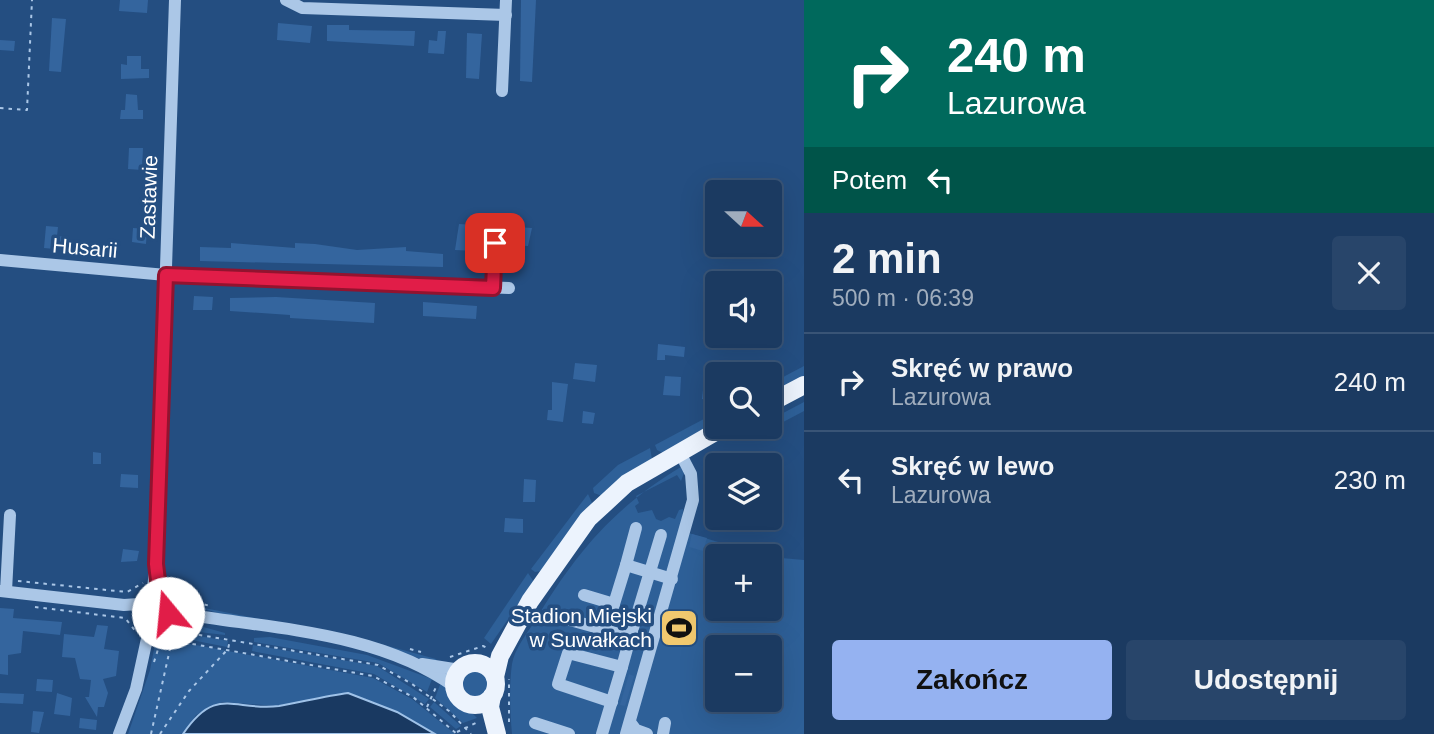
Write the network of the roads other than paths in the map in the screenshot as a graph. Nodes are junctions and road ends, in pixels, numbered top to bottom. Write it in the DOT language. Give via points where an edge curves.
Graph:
graph roads {
  1 [pos="176,0"];
  2 [pos="286,0"];
  3 [pos="506,0"];
  4 [pos="506,15"];
  5 [pos="502,91"];
  6 [pos="496,220"];
  7 [pos="0,260"];
  8 [pos="166,275"];
  9 [pos="493,288"];
  10 [pos="509,288"];
  11 [pos="804,385"];
  12 [pos="782,397"];
  13 [pos="711,439"];
  14 [pos="679,451"];
  15 [pos="10,515"];
  16 [pos="636,528"];
  17 [pos="661,536"];
  18 [pos="156,564"];
  19 [pos="626,565"];
  20 [pos="650,573"];
  21 [pos="672,579"];
  22 [pos="4,587"];
  23 [pos="584,595"];
  24 [pos="530,601"];
  25 [pos="614,604"];
  26 [pos="139,609"];
  27 [pos="155,618"];
  28 [pos="570,620"];
  29 [pos="606,629"];
  30 [pos="630,638"];
  31 [pos="622,667"];
  32 [pos="464,673"];
  33 [pos="502,675"];
  34 [pos="492,696"];
  35 [pos="612,702"];
  36 [pos="472,704"];
  37 [pos="536,723"];
  38 [pos="503,728"];
  39 [pos="628,728"];
  40 [pos="119,734"];
  41 [pos="490,734"];
  42 [pos="569,734"];
  43 [pos="602,734"];
  44 [pos="647,734"];
  1 -- 8 [label="street, Zastawie"];
  2 -- 4 [label="street" via="302,8"];
  3 -- 4 [label="street"];
  4 -- 5 [label="street"];
  6 -- 9 [label="street"];
  7 -- 8 [label="street, Husarii"];
  8 -- 9 [label="street, Husarii"];
  8 -- 18 [label="street, Zastawie"];
  9 -- 10 [label="street, Husarii"];
  11 -- 12 [label="main road"];
  13 -- 14 [label="main road"];
  14 -- 21 [label="street" via="691,474 693,500"];
  14 -- 24 [label="main road" via="627,483 588,519"];
  15 -- 22 [label="street"];
  16 -- 19 [label="street"];
  17 -- 20 [label="street"];
  18 -- 27 [label="street, Zastawie"];
  18 -- 27 [label="street, Zastawie"];
  19 -- 20 [label="street"];
  19 -- 25 [label="street"];
  20 -- 21 [label="street"];
  20 -- 30 [label="street"];
  21 -- 39 [label="street"];
  22 -- 26 [label="street"];
  23 -- 25 [label="street"];
  24 -- 32 [label="main road" via="491,651"];
  24 -- 33 [label="main road" via="500,656"];
  25 -- 29 [label="street"];
  26 -- 27 [label="street"];
  26 -- 27 [label="street"];
  27 -- 32 [label="street" via="184,614 350,642"];
  27 -- 40 [label="street, Zastawie"];
  28 -- 29 [label="street"];
  29 -- 30 [label="street"];
  30 -- 31 [label="street"];
  31 -- 35 [label="street"];
  31 -- 35 [label="street" via="568,653 558,684"];
  32 -- 33 [label="main road" via="487,667"];
  32 -- 36 [label="main road" via="459,696"];
  33 -- 34 [label="main road"];
  34 -- 36 [label="main road" via="482,704"];
  34 -- 38 [label="main road" via="490,708"];
  35 -- 43 [label="street"];
  36 -- 41 [label="main road"];
  37 -- 42 [label="street"];
  39 -- 44 [label="street"];
}
